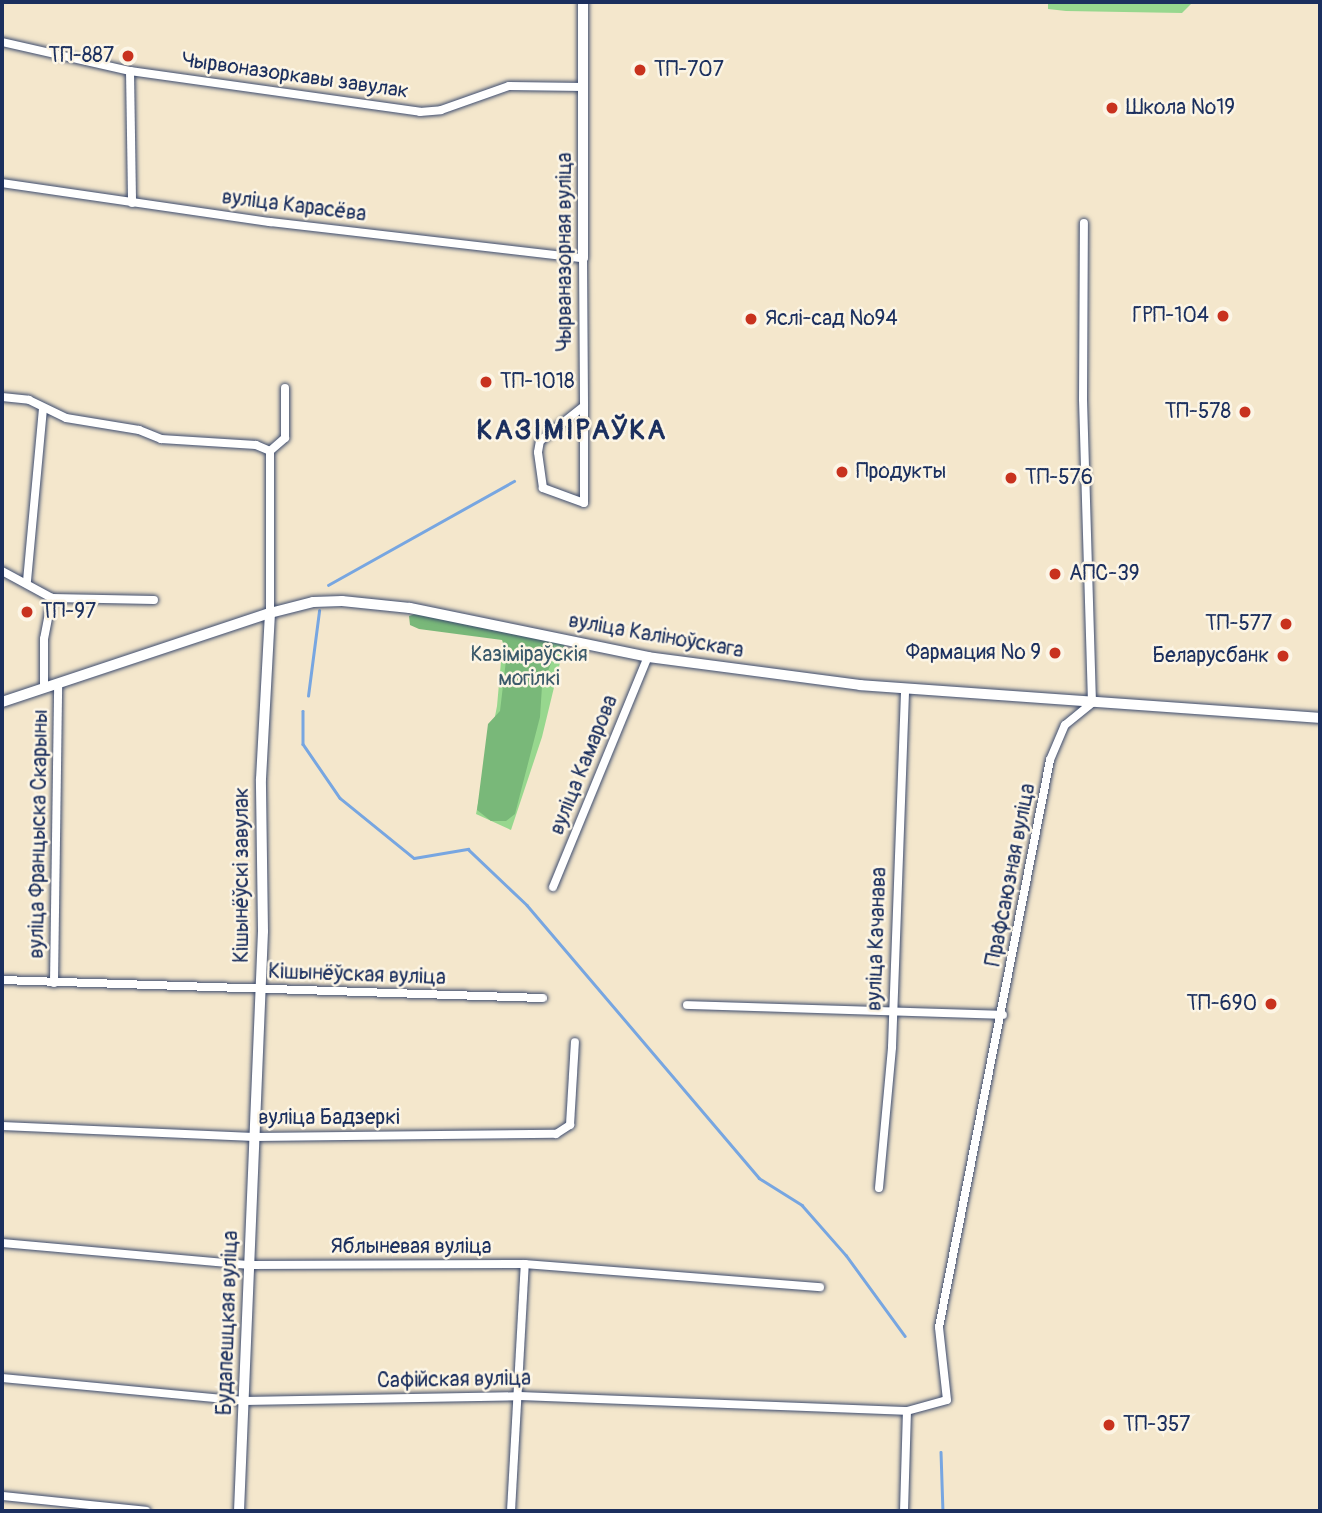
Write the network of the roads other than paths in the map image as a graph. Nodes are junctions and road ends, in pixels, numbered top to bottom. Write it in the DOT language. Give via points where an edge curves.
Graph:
graph roads {
  1 [pos="583,2"];
  2 [pos="2,42"];
  3 [pos="130,71"];
  4 [pos="583,87"];
  5 [pos="2,183"];
  6 [pos="132,203"];
  7 [pos="1084,223"];
  8 [pos="583,258"];
  9 [pos="285,388"];
  10 [pos="2,397"];
  11 [pos="584,406"];
  12 [pos="43,410"];
  13 [pos="270,451"];
  14 [pos="2,571"];
  15 [pos="27,581"];
  16 [pos="52,598"];
  17 [pos="154,600"];
  18 [pos="270,613"];
  19 [pos="649,657"];
  20 [pos="58,685"];
  21 [pos="44,687"];
  22 [pos="905,690"];
  23 [pos="2,702"];
  24 [pos="1092,703"];
  25 [pos="1320,718"];
  26 [pos="553,887"];
  27 [pos="2,980"];
  28 [pos="54,983"];
  29 [pos="261,990"];
  30 [pos="543,998"];
  31 [pos="687,1005"];
  32 [pos="892,1012"];
  33 [pos="1003,1015"];
  34 [pos="575,1042"];
  35 [pos="2,1126"];
  36 [pos="254,1137"];
  37 [pos="879,1188"];
  38 [pos="2,1243"];
  39 [pos="525,1264"];
  40 [pos="250,1265"];
  41 [pos="820,1287"];
  42 [pos="2,1378"];
  43 [pos="517,1396"];
  44 [pos="244,1401"];
  45 [pos="908,1411"];
  46 [pos="2,1496"];
  47 [pos="146,1511"];
  48 [pos="239,1511"];
  49 [pos="511,1511"];
  50 [pos="904,1511"];
  1 -- 4 [label="street, Чырваназорная вуліца"];
  2 -- 3 [label="street, Чырвоназоркавы завулак"];
  3 -- 4 [label="street, Чырвоназоркавы завулак" via="420,112 441,110 509,86"];
  3 -- 6 [label="street"];
  4 -- 8 [label="street, Чырваназорная вуліца"];
  5 -- 6 [label="street, вуліца Карасёва"];
  6 -- 8 [label="street, вуліца Карасёва"];
  7 -- 24 [label="street" via="1083,391"];
  8 -- 11 [label="street, Чырваназорная вуліца"];
  9 -- 13 [label="street" via="285,438"];
  10 -- 12 [label="street" via="29,400"];
  11 -- 11 [label="street, Чырваназорная вуліца" via="584,503 543,488 538,452 540,441"];
  12 -- 13 [label="street" via="161,439 256,445"];
  12 -- 15 [label="street"];
  13 -- 18 [label="street"];
  14 -- 15 [label="street"];
  15 -- 16 [label="street"];
  16 -- 17 [label="street"];
  16 -- 21 [label="street" via="44,639"];
  18 -- 19 [label="main road, вуліца Каліноўскага" via="313,602 410,608"];
  18 -- 20 [label="main road, вуліца Каліноўскага"];
  18 -- 29 [label="street, Кішынёўскі завулак" via="261,779"];
  19 -- 22 [label="main road, вуліца Каліноўскага"];
  19 -- 26 [label="street, вуліца Камарова"];
  20 -- 21 [label="main road, вуліца Каліноўскага"];
  20 -- 28 [label="street, вуліца Францыска Скарыны"];
  21 -- 23 [label="main road, вуліца Каліноўскага"];
  22 -- 24 [label="main road, вуліца Каліноўскага"];
  22 -- 32 [label="street, вуліца Качанава"];
  24 -- 25 [label="main road, вуліца Каліноўскага"];
  24 -- 33 [label="street, Прафсаюзная вуліца" via="1065,725 1050,760"];
  27 -- 28 [label="street, Кішынёўская вуліца"];
  28 -- 29 [label="street, Кішынёўская вуліца"];
  29 -- 30 [label="street, Кішынёўская вуліца"];
  29 -- 36 [label="street, Кішынёўскі завулак"];
  31 -- 32 [label="street"];
  32 -- 33 [label="street"];
  32 -- 37 [label="street, вуліца Качанава"];
  33 -- 45 [label="street, Прафсаюзная вуліца" via="939,1327 947,1400"];
  34 -- 36 [label="street, вуліца Бадзеркі" via="570,1125 562,1133"];
  35 -- 36 [label="street, вуліца Бадзеркі"];
  36 -- 40 [label="street, Будапешцкая вуліца"];
  38 -- 40 [label="street, Яблыневая вуліца"];
  39 -- 40 [label="street, Яблыневая вуліца"];
  39 -- 41 [label="street, Яблыневая вуліца"];
  39 -- 43 [label="street"];
  40 -- 44 [label="street, Будапешцкая вуліца"];
  42 -- 44 [label="street, Сафійская вуліца"];
  43 -- 44 [label="street, Сафійская вуліца"];
  43 -- 45 [label="street, Сафійская вуліца"];
  43 -- 49 [label="street"];
  44 -- 48 [label="street, Будапешцкая вуліца"];
  45 -- 50 [label="street"];
  46 -- 47 [label="street"];
}
